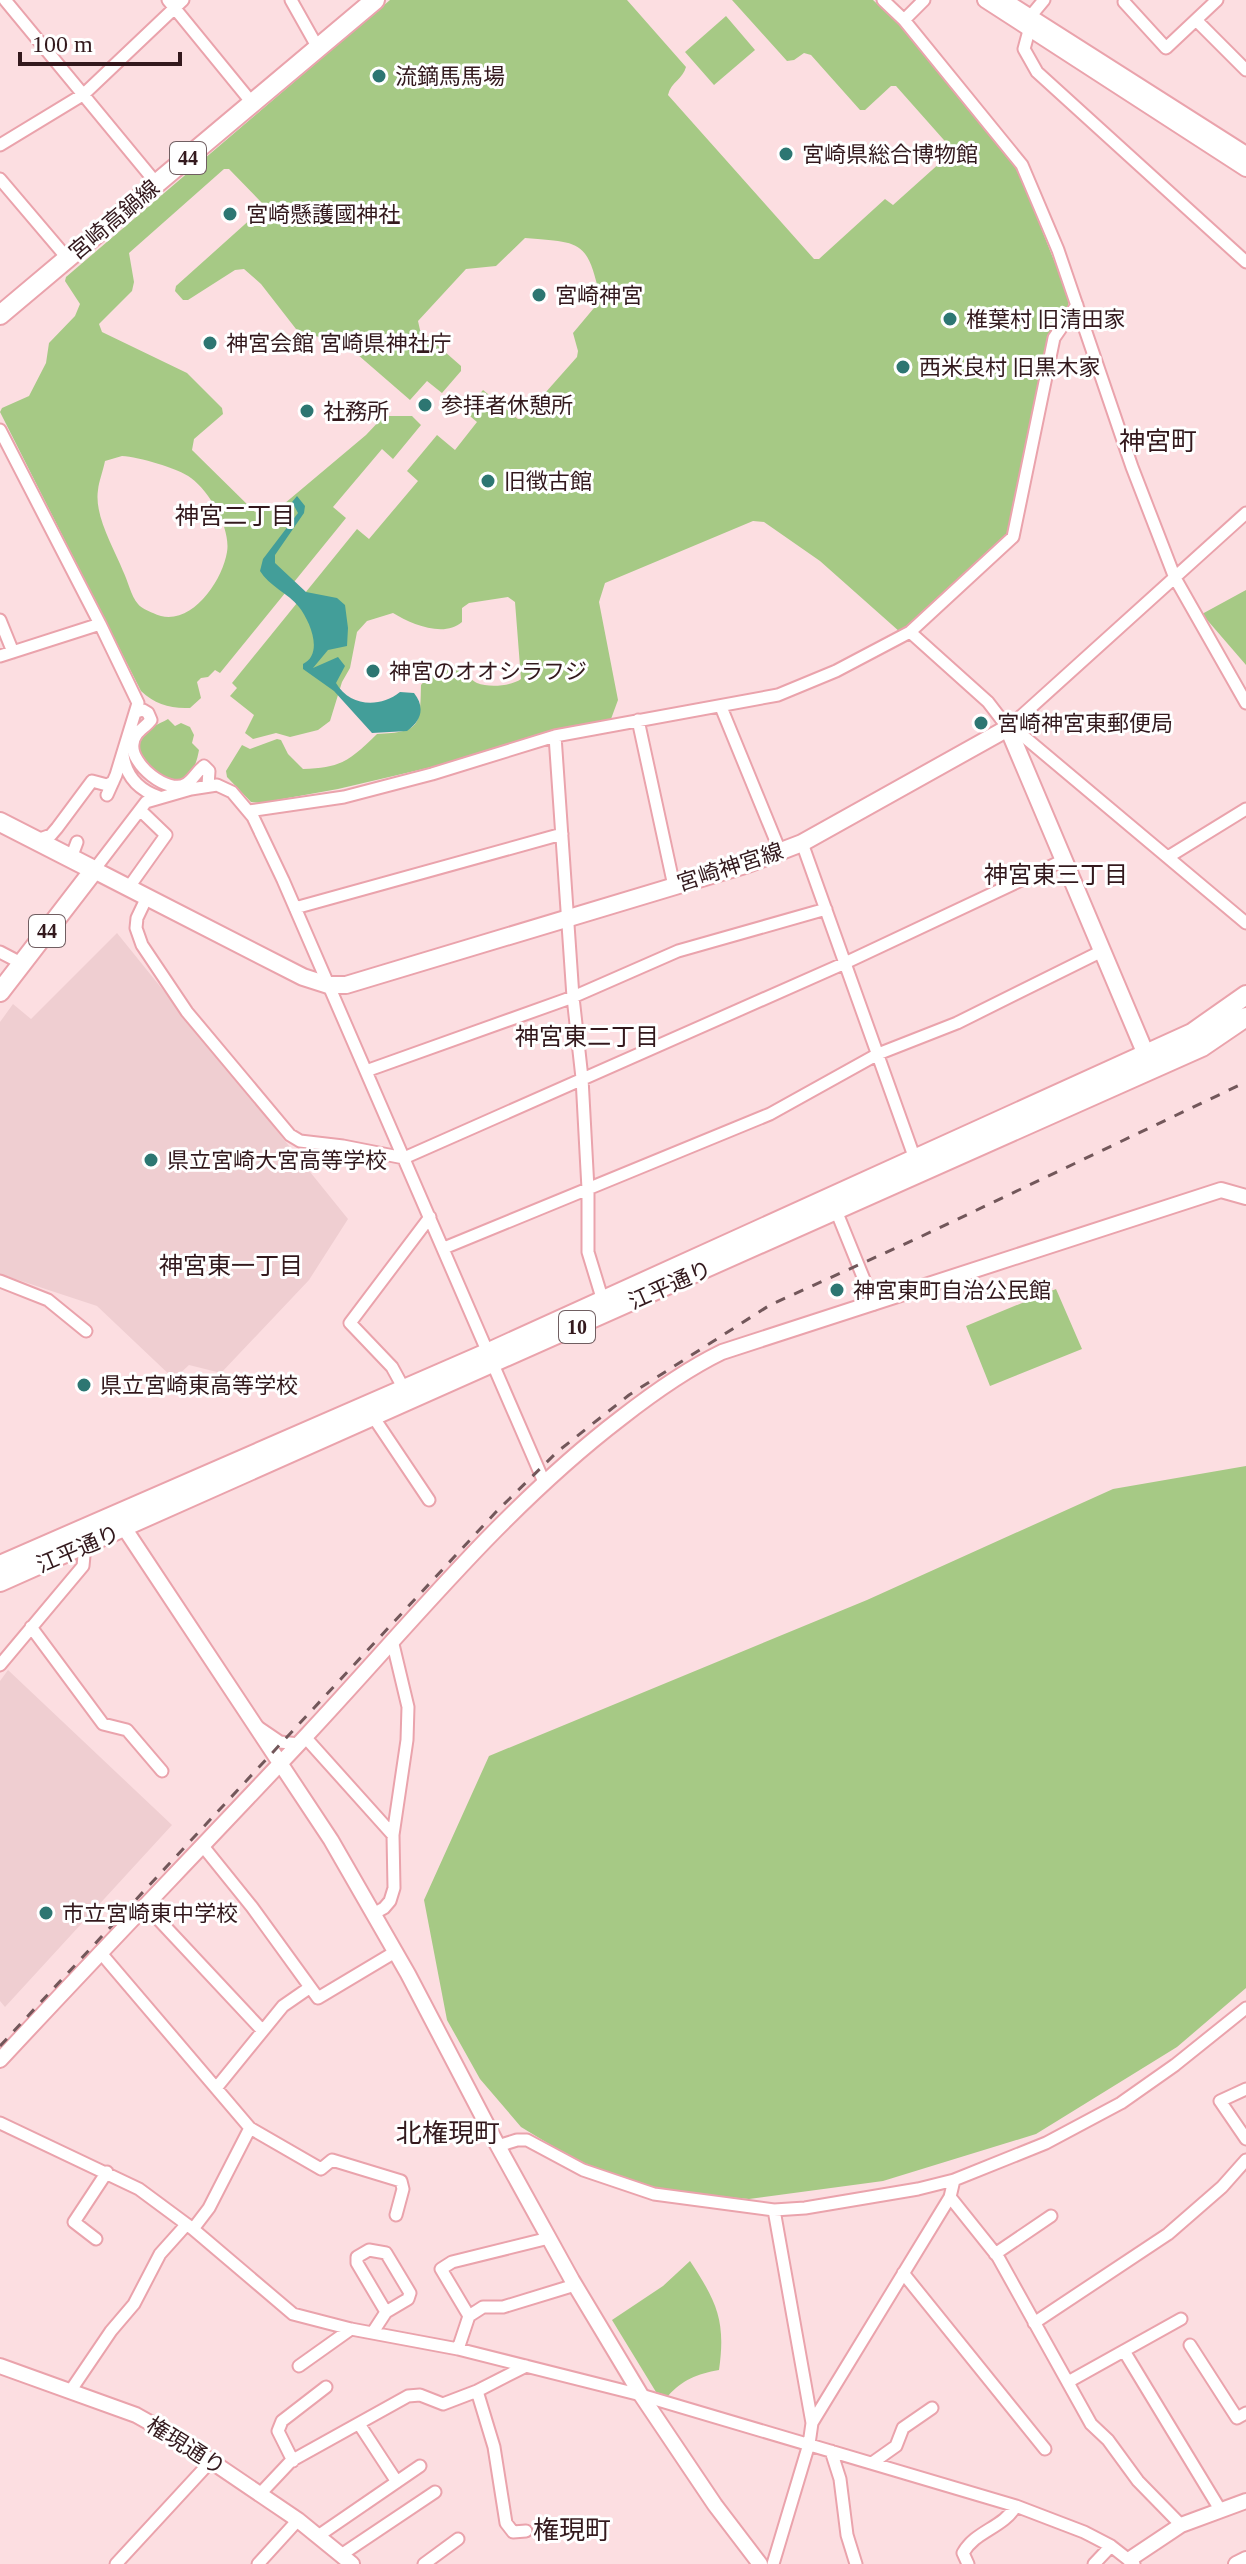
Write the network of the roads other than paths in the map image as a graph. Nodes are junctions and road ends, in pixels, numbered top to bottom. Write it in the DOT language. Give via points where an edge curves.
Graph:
graph roads {
  1 [pos="5,0"];
  2 [pos="291,0"];
  3 [pos="375,0"];
  4 [pos="883,0"];
  5 [pos="924,0"];
  6 [pos="985,0"];
  7 [pos="1004,0"];
  8 [pos="1044,0"];
  9 [pos="1217,0"];
  10 [pos="1124,2"];
  11 [pos="175,3"];
  12 [pos="904,20"];
  13 [pos="1196,20"];
  14 [pos="1031,24"];
  15 [pos="318,48"];
  16 [pos="1246,48"];
  17 [pos="1235,59"];
  18 [pos="1246,70"];
  19 [pos="84,94"];
  20 [pos="253,104"];
  21 [pos="0,145"];
  22 [pos="1246,154"];
  23 [pos="1246,169"];
  24 [pos="0,179"];
  25 [pos="157,184"];
  26 [pos="68,259"];
  27 [pos="1246,262"];
  28 [pos="1077,305"];
  29 [pos="0,315"];
  30 [pos="0,430"];
  31 [pos="1246,513"];
  32 [pos="1175,578"];
  33 [pos="0,620"];
  34 [pos="100,624"];
  35 [pos="910,632"];
  36 [pos="13,652"];
  37 [pos="0,656"];
  38 [pos="1246,703"];
  39 [pos="721,707"];
  40 [pos="136,712"];
  41 [pos="638,720"];
  42 [pos="1008,728"];
  43 [pos="555,736"];
  44 [pos="123,753"];
  45 [pos="113,782"];
  46 [pos="213,785"];
  47 [pos="107,795"];
  48 [pos="159,797"];
  49 [pos="143,806"];
  50 [pos="1246,809"];
  51 [pos="249,811"];
  52 [pos="0,822"];
  53 [pos="562,834"];
  54 [pos="37,840"];
  55 [pos="802,843"];
  56 [pos="780,851"];
  57 [pos="1168,857"];
  58 [pos="1064,860"];
  59 [pos="94,870"];
  60 [pos="674,886"];
  61 [pos="129,887"];
  62 [pos="147,897"];
  63 [pos="295,908"];
  64 [pos="826,909"];
  65 [pos="568,916"];
  66 [pos="1246,923"];
  67 [pos="1102,951"];
  68 [pos="0,952"];
  69 [pos="21,963"];
  70 [pos="845,963"];
  71 [pos="328,985"];
  72 [pos="0,992"];
  73 [pos="573,997"];
  74 [pos="1242,1006"];
  75 [pos="878,1054"];
  76 [pos="1149,1061"];
  77 [pos="366,1071"];
  78 [pos="582,1078"];
  79 [pos="404,1158"];
  80 [pos="915,1159"];
  81 [pos="588,1189"];
  82 [pos="1246,1197"];
  83 [pos="833,1204"];
  84 [pos="430,1217"];
  85 [pos="444,1248"];
  86 [pos="0,1281"];
  87 [pos="603,1301"];
  88 [pos="874,1304"];
  89 [pos="86,1331"];
  90 [pos="492,1358"];
  91 [pos="404,1389"];
  92 [pos="374,1418"];
  93 [pos="544,1482"];
  94 [pos="429,1500"];
  95 [pos="122,1521"];
  96 [pos="85,1545"];
  97 [pos="0,1565"];
  98 [pos="0,1582"];
  99 [pos="31,1627"];
  100 [pos="392,1640"];
  101 [pos="0,1665"];
  102 [pos="252,1722"];
  103 [pos="302,1740"];
  104 [pos="279,1764"];
  105 [pos="162,1771"];
  106 [pos="393,1835"];
  107 [pos="202,1845"];
  108 [pos="145,1905"];
  109 [pos="373,1914"];
  110 [pos="100,1952"];
  111 [pos="395,1952"];
  112 [pos="309,1988"];
  113 [pos="1246,2008"];
  114 [pos="262,2030"];
  115 [pos="0,2060"];
  116 [pos="217,2087"];
  117 [pos="1246,2089"];
  118 [pos="0,2123"];
  119 [pos="250,2128"];
  120 [pos="1246,2139"];
  121 [pos="498,2146"];
  122 [pos="1246,2160"];
  123 [pos="107,2172"];
  124 [pos="954,2180"];
  125 [pos="950,2197"];
  126 [pos="774,2210"];
  127 [pos="396,2215"];
  128 [pos="1051,2216"];
  129 [pos="189,2227"];
  130 [pos="549,2238"];
  131 [pos="96,2239"];
  132 [pos="995,2254"];
  133 [pos="903,2273"];
  134 [pos="575,2285"];
  135 [pos="386,2312"];
  136 [pos="469,2316"];
  137 [pos="1181,2319"];
  138 [pos="1034,2323"];
  139 [pos="351,2329"];
  140 [pos="373,2332"];
  141 [pos="1190,2345"];
  142 [pos="458,2349"];
  143 [pos="1124,2351"];
  144 [pos="299,2366"];
  145 [pos="526,2366"];
  146 [pos="2,2369"];
  147 [pos="1068,2382"];
  148 [pos="326,2387"];
  149 [pos="71,2390"];
  150 [pos="477,2391"];
  151 [pos="641,2395"];
  152 [pos="932,2408"];
  153 [pos="1246,2413"];
  154 [pos="812,2423"];
  155 [pos="359,2424"];
  156 [pos="809,2444"];
  157 [pos="1045,2449"];
  158 [pos="831,2451"];
  159 [pos="212,2460"];
  160 [pos="293,2461"];
  161 [pos="872,2463"];
  162 [pos="420,2466"];
  163 [pos="397,2482"];
  164 [pos="435,2492"];
  165 [pos="259,2495"];
  166 [pos="1246,2501"];
  167 [pos="1016,2506"];
  168 [pos="1221,2511"];
  169 [pos="298,2520"];
  170 [pos="1181,2525"];
  171 [pos="526,2531"];
  172 [pos="318,2536"];
  173 [pos="458,2539"];
  174 [pos="1111,2546"];
  175 [pos="346,2559"];
  176 [pos="1246,2559"];
  177 [pos="1132,2562"];
  178 [pos="116,2564"];
  179 [pos="258,2564"];
  180 [pos="424,2564"];
  181 [pos="760,2564"];
  182 [pos="773,2564"];
  183 [pos="856,2564"];
  184 [pos="968,2564"];
  185 [pos="1094,2564"];
  186 [pos="1236,2564"];
  1 -- 19 [label="street"];
  2 -- 15 [label="street"];
  3 -- 15 [label="main road, 宮崎高鍋線 / 44"];
  4 -- 12 [label="street"];
  5 -- 12 [label="street"];
  6 -- 14 [label="street"];
  7 -- 14 [label="street"];
  8 -- 14 [label="street"];
  9 -- 13 [label="street"];
  10 -- 13 [label="street" via="1166,48"];
  11 -- 19 [label="street"];
  11 -- 20 [label="street"];
  12 -- 28 [label="street" via="1022,165"];
  13 -- 17 [label="street"];
  14 -- 22 [label="street"];
  14 -- 23 [label="street"];
  14 -- 27 [label="street" via="1024,49 1037,72"];
  15 -- 20 [label="main road, 宮崎高鍋線 / 44"];
  16 -- 17 [label="street"];
  17 -- 18 [label="street"];
  19 -- 21 [label="street"];
  19 -- 25 [label="street"];
  20 -- 25 [label="main road, 宮崎高鍋線 / 44"];
  24 -- 26 [label="street"];
  25 -- 26 [label="main road, 宮崎高鍋線 / 44"];
  26 -- 29 [label="main road, 宮崎高鍋線 / 44"];
  28 -- 32 [label="street"];
  28 -- 35 [label="street" via="1054,338 1013,537"];
  30 -- 34 [label="street"];
  31 -- 32 [label="street"];
  32 -- 38 [label="street"];
  32 -- 42 [label="street"];
  33 -- 36 [label="street"];
  34 -- 36 [label="street"];
  34 -- 40 [label="street" via="137,700"];
  35 -- 39 [label="street" via="778,695"];
  35 -- 42 [label="street" via="988,702"];
  36 -- 37 [label="street"];
  39 -- 41 [label="street"];
  39 -- 56 [label="street"];
  40 -- 44 [label="street"];
  40 -- 46 [label="street" via="143,710 151,720 135,735 132,753 138,764 162,782 178,786 204,766"];
  41 -- 43 [label="street"];
  41 -- 60 [label="street"];
  42 -- 55 [label="main road, 宮崎神宮線"];
  42 -- 57 [label="street"];
  42 -- 58 [label="main road"];
  43 -- 51 [label="street" via="344,797"];
  43 -- 53 [label="street"];
  44 -- 45 [label="street"];
  44 -- 48 [label="street" via="133,781"];
  45 -- 47 [label="street"];
  45 -- 54 [label="street" via="92,781 51,835"];
  46 -- 48 [label="street"];
  46 -- 51 [label="street" via="232,792"];
  48 -- 49 [label="street"];
  49 -- 59 [label="street"];
  49 -- 61 [label="street" via="166,835"];
  50 -- 57 [label="street"];
  51 -- 63 [label="street"];
  52 -- 54 [label="main road"];
  53 -- 63 [label="street"];
  53 -- 65 [label="street"];
  54 -- 59 [label="main road" via="74,850"];
  55 -- 56 [label="main road, 宮崎神宮線"];
  55 -- 64 [label="street"];
  56 -- 60 [label="main road, 宮崎神宮線"];
  57 -- 66 [label="street"];
  58 -- 67 [label="main road"];
  58 -- 70 [label="street"];
  59 -- 61 [label="main road"];
  59 -- 69 [label="main road, 44"];
  60 -- 65 [label="main road, 宮崎神宮線"];
  61 -- 62 [label="main road"];
  62 -- 71 [label="main road"];
  62 -- 79 [label="street" via="137,918 142,945 187,1012 290,1135"];
  63 -- 71 [label="street"];
  64 -- 70 [label="street"];
  64 -- 73 [label="street" via="678,951"];
  65 -- 71 [label="main road, 宮崎神宮線" via="346,985"];
  65 -- 73 [label="street"];
  67 -- 75 [label="street" via="957,1023"];
  67 -- 76 [label="main road"];
  68 -- 69 [label="street"];
  69 -- 72 [label="main road, 44"];
  70 -- 75 [label="street"];
  70 -- 78 [label="street"];
  71 -- 77 [label="street"];
  73 -- 77 [label="street"];
  73 -- 78 [label="street"];
  74 -- 76 [label="main road, 江平通り / 10" via="1202,1047"];
  75 -- 80 [label="street"];
  75 -- 81 [label="street" via="770,1114"];
  76 -- 80 [label="main road, 江平通り / 10"];
  76 -- 83 [label="main road, 江平通り / 10"];
  77 -- 79 [label="street"];
  78 -- 79 [label="street"];
  78 -- 81 [label="street"];
  79 -- 84 [label="street"];
  80 -- 83 [label="main road, 江平通り / 10"];
  81 -- 85 [label="street"];
  81 -- 87 [label="street" via="588,1252"];
  82 -- 88 [label="street" via="1221,1190"];
  83 -- 87 [label="main road, 江平通り / 10"];
  83 -- 88 [label="street"];
  83 -- 90 [label="main road, 江平通り / 10"];
  84 -- 85 [label="street"];
  84 -- 91 [label="street" via="350,1323 392,1367"];
  85 -- 90 [label="street"];
  86 -- 89 [label="street" via="48,1300"];
  87 -- 90 [label="main road, 江平通り / 10"];
  88 -- 93 [label="street" via="695,1365"];
  90 -- 91 [label="main road, 江平通り / 10"];
  90 -- 92 [label="main road, 江平通り / 10"];
  90 -- 93 [label="street"];
  91 -- 95 [label="main road, 江平通り / 10"];
  92 -- 94 [label="street"];
  92 -- 95 [label="main road, 江平通り / 10"];
  93 -- 100 [label="street"];
  95 -- 96 [label="main road, 江平通り / 10"];
  95 -- 97 [label="main road, 江平通り / 10"];
  95 -- 102 [label="street"];
  96 -- 98 [label="main road, 江平通り / 10"];
  96 -- 99 [label="street" via="83,1566"];
  99 -- 101 [label="street"];
  99 -- 105 [label="street" via="103,1724 127,1730"];
  100 -- 103 [label="street"];
  100 -- 106 [label="street" via="408,1707"];
  102 -- 103 [label="street" via="280,1742"];
  102 -- 104 [label="street"];
  103 -- 104 [label="street"];
  103 -- 106 [label="street"];
  104 -- 107 [label="street"];
  104 -- 109 [label="street"];
  106 -- 109 [label="street" via="394,1888 390,1901"];
  107 -- 108 [label="street"];
  107 -- 112 [label="street"];
  108 -- 110 [label="street"];
  108 -- 114 [label="street"];
  109 -- 111 [label="street"];
  110 -- 115 [label="street"];
  110 -- 116 [label="street"];
  111 -- 112 [label="street" via="318,1998"];
  111 -- 121 [label="street"];
  112 -- 114 [label="street"];
  113 -- 124 [label="street" via="1121,2103 1046,2143"];
  114 -- 116 [label="street"];
  116 -- 119 [label="street"];
  117 -- 120 [label="street" via="1220,2101"];
  118 -- 123 [label="street"];
  119 -- 127 [label="street" via="321,2169 332,2160 401,2181"];
  119 -- 129 [label="street" via="209,2208"];
  121 -- 126 [label="street" via="527,2140 583,2170 654,2194"];
  121 -- 130 [label="street"];
  122 -- 138 [label="street" via="1168,2234"];
  123 -- 129 [label="street"];
  123 -- 131 [label="street" via="74,2222"];
  124 -- 125 [label="street"];
  124 -- 126 [label="street"];
  125 -- 132 [label="street"];
  125 -- 133 [label="street"];
  126 -- 154 [label="street"];
  128 -- 132 [label="street"];
  129 -- 139 [label="street" via="293,2314"];
  129 -- 149 [label="street" via="160,2254 134,2304"];
  130 -- 134 [label="street"];
  130 -- 136 [label="street" via="441,2269"];
  132 -- 138 [label="street"];
  133 -- 154 [label="street"];
  133 -- 157 [label="street"];
  134 -- 136 [label="street" via="503,2307 483,2307"];
  134 -- 151 [label="street"];
  135 -- 135 [label="street" via="410,2293 386,2253 369,2250 357,2257 357,2263"];
  135 -- 140 [label="street"];
  136 -- 142 [label="street"];
  137 -- 143 [label="street"];
  138 -- 147 [label="street"];
  139 -- 140 [label="street"];
  139 -- 144 [label="street"];
  140 -- 142 [label="street"];
  141 -- 153 [label="street" via="1237,2418"];
  142 -- 145 [label="street"];
  143 -- 147 [label="street"];
  143 -- 168 [label="street"];
  145 -- 150 [label="street"];
  145 -- 151 [label="street"];
  146 -- 149 [label="street, 権現通り"];
  147 -- 170 [label="street" via="1091,2424"];
  148 -- 160 [label="street" via="282,2421 278,2431"];
  149 -- 159 [label="street, 権現通り" via="136,2415"];
  150 -- 155 [label="street" via="443,2404 408,2396"];
  150 -- 171 [label="street" via="494,2447 506,2523 513,2532"];
  151 -- 156 [label="street"];
  151 -- 181 [label="street"];
  152 -- 161 [label="street" via="903,2428 896,2446"];
  154 -- 156 [label="street"];
  155 -- 160 [label="street"];
  155 -- 163 [label="street"];
  156 -- 158 [label="street"];
  156 -- 182 [label="street"];
  158 -- 161 [label="street"];
  158 -- 183 [label="street"];
  159 -- 165 [label="street, 権現通り"];
  159 -- 178 [label="street"];
  160 -- 165 [label="street"];
  161 -- 167 [label="street"];
  162 -- 163 [label="street"];
  163 -- 172 [label="street"];
  164 -- 175 [label="street"];
  165 -- 169 [label="street, 権現通り"];
  166 -- 168 [label="street"];
  167 -- 174 [label="street"];
  167 -- 184 [label="street" via="1009,2519 968,2544 963,2553"];
  168 -- 170 [label="street"];
  169 -- 172 [label="street, 権現通り"];
  169 -- 179 [label="street"];
  170 -- 177 [label="street"];
  172 -- 175 [label="street, 権現通り"];
  173 -- 180 [label="street"];
  174 -- 177 [label="street"];
  174 -- 185 [label="street"];
  176 -- 186 [label="street"];
}
